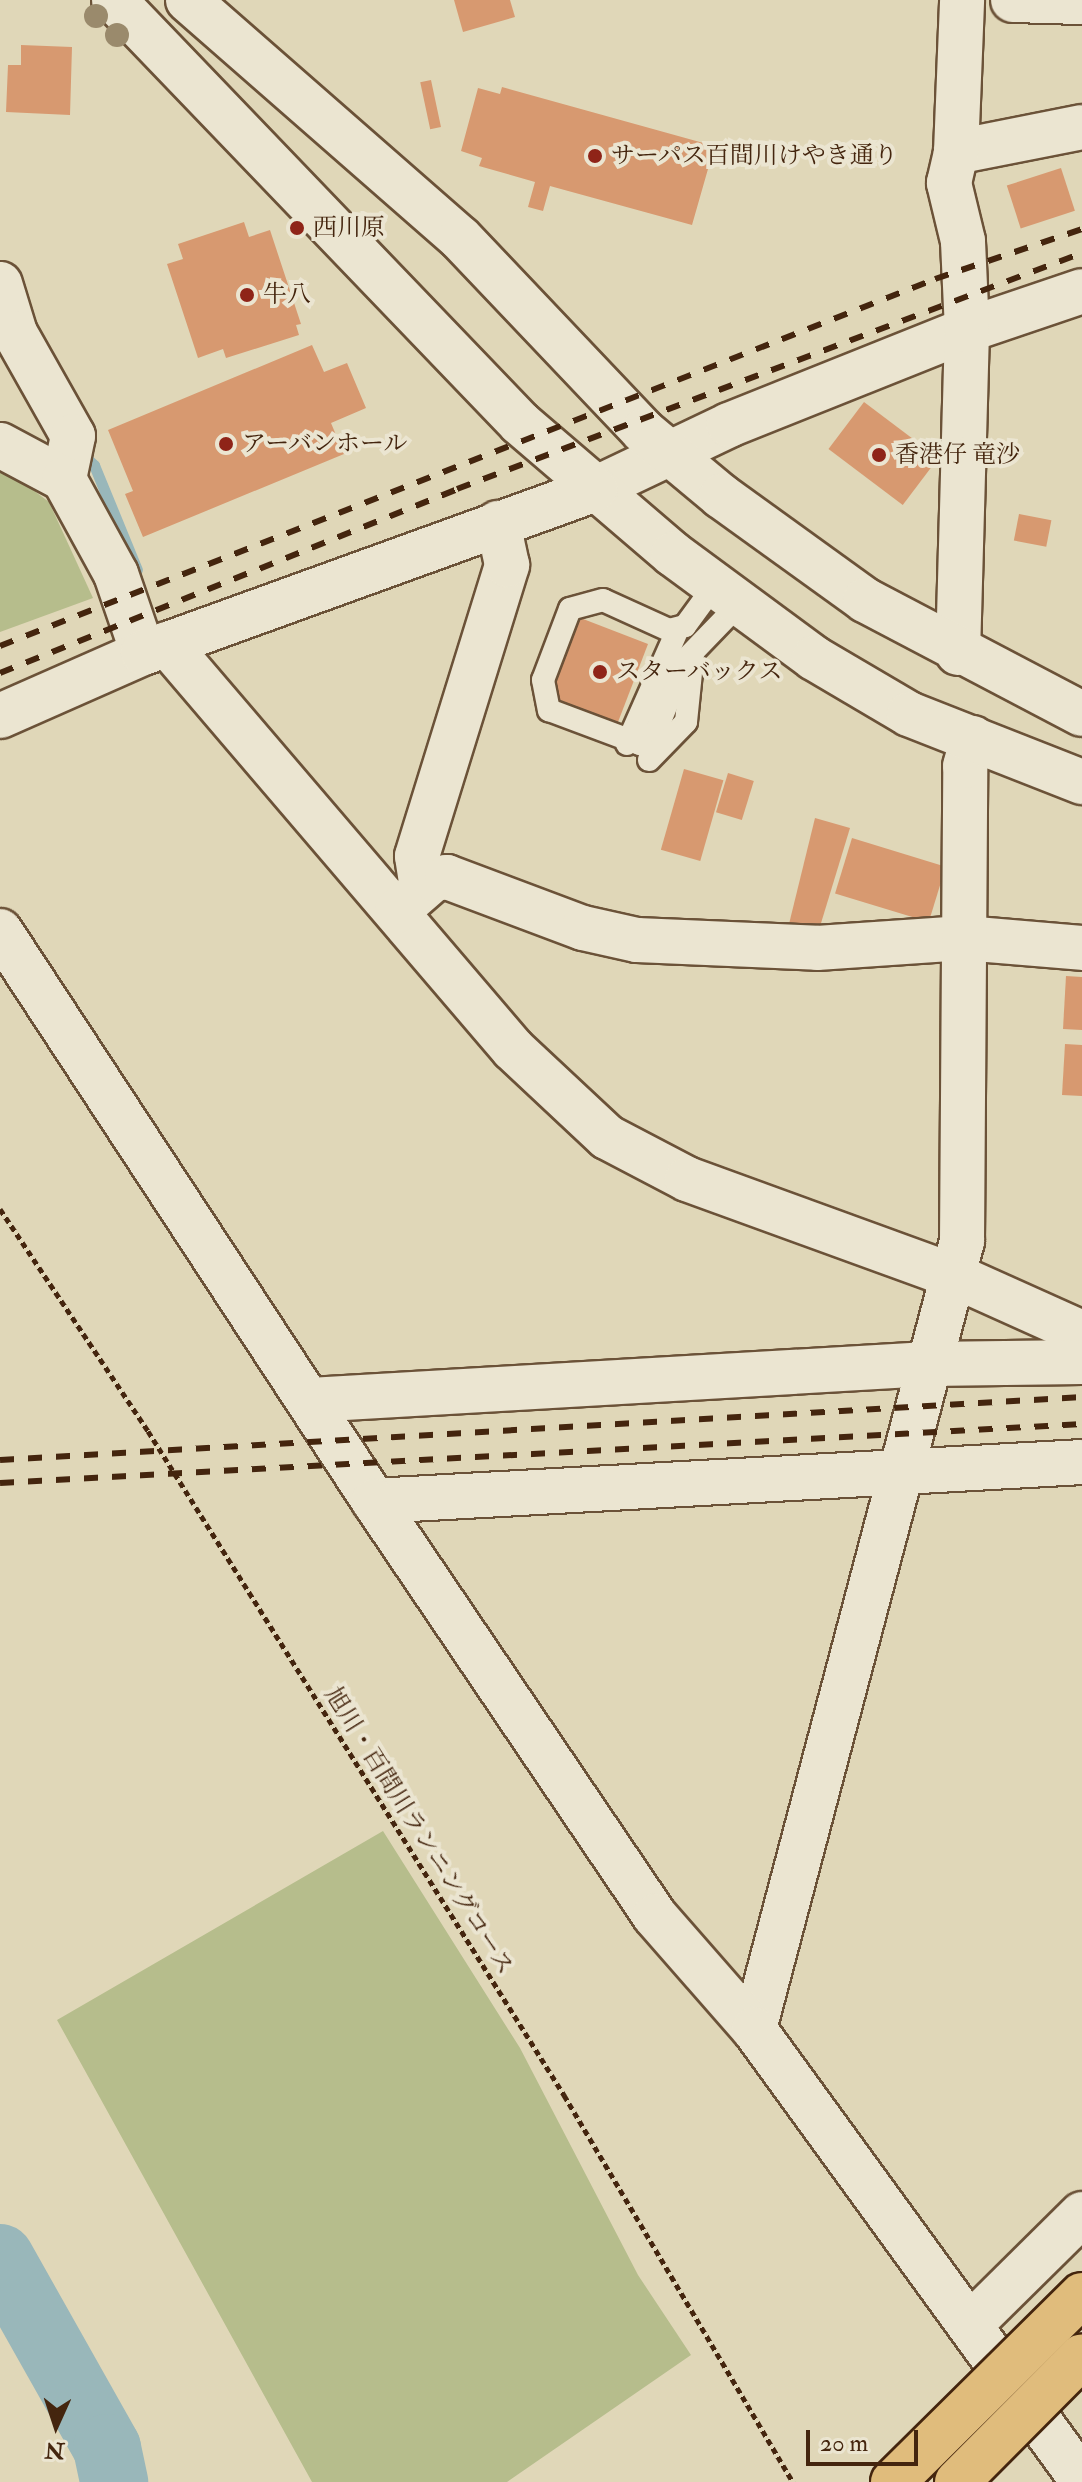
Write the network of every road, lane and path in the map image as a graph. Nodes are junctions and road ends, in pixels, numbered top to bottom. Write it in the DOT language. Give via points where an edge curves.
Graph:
graph roads {
  1 [pos="114,0"];
  2 [pos="188,0"];
  3 [pos="962,0"];
  4 [pos="1013,0"];
  5 [pos="1082,2"];
  6 [pos="1082,127"];
  7 [pos="956,152"];
  8 [pos="0,284"];
  9 [pos="1082,291"];
  10 [pos="967,330"];
  11 [pos="0,445"];
  12 [pos="670,453"];
  13 [pos="69,455"];
  14 [pos="595,489"];
  15 [pos="498,523"];
  16 [pos="727,594"];
  17 [pos="678,629"];
  18 [pos="155,648"];
  19 [pos="693,652"];
  20 [pos="958,653"];
  21 [pos="1082,714"];
  22 [pos="0,716"];
  23 [pos="973,738"];
  24 [pos="627,744"];
  25 [pos="649,760"];
  26 [pos="1082,782"];
  27 [pos="408,900"];
  28 [pos="0,931"];
  29 [pos="964,938"];
  30 [pos="1082,948"];
  31 [pos="0,1209"];
  32 [pos="954,1264"];
  33 [pos="1082,1333"];
  34 [pos="1082,1362"];
  35 [pos="928,1364"];
  36 [pos="310,1400"];
  37 [pos="1082,1462"];
  38 [pos="902,1471"];
  39 [pos="374,1501"];
  40 [pos="754,2029"];
  41 [pos="1082,2214"];
  42 [pos="1082,2295"];
  43 [pos="972,2323"];
  44 [pos="1082,2356"];
  45 [pos="1079,2469"];
  46 [pos="793,2482"];
  47 [pos="893,2482"];
  48 [pos="957,2482"];
  1 -- 14 [label="street" via="520,423"];
  2 -- 12 [label="street" via="460,238"];
  3 -- 7 [label="street"];
  4 -- 5 [label="street"];
  6 -- 7 [label="street"];
  7 -- 10 [label="street" via="949,183 963,241"];
  8 -- 13 [label="street" via="15,333"];
  9 -- 10 [label="street"];
  10 -- 12 [label="street"];
  10 -- 20 [label="street"];
  11 -- 13 [label="street"];
  12 -- 14 [label="street"];
  12 -- 20 [label="street" via="865,600"];
  13 -- 18 [label="street" via="116,574"];
  14 -- 15 [label="street"];
  14 -- 16 [label="street"];
  15 -- 18 [label="street"];
  15 -- 27 [label="street" via="507,565"];
  16 -- 17 [label="lane"];
  16 -- 19 [label="lane"];
  16 -- 23 [label="street" via="814,658 909,714"];
  17 -- 24 [label="lane"];
  17 -- 24 [label="lane" via="658,628 603,600 580,602 565,617 543,680 544,701 549,710"];
  18 -- 22 [label="street"];
  18 -- 27 [label="street"];
  19 -- 24 [label="lane" via="656,731 640,744"];
  19 -- 25 [label="lane" via="686,722"];
  20 -- 21 [label="street"];
  23 -- 26 [label="street"];
  23 -- 29 [label="street" via="965,766"];
  27 -- 29 [label="street" via="447,877 583,928 637,940 817,948"];
  27 -- 32 [label="street" via="513,1049 607,1137 687,1179"];
  28 -- 36 [label="street"];
  29 -- 30 [label="street"];
  29 -- 32 [label="street" via="965,1120"];
  31 -- 46 [label="path, 旭川・百間川ランニングコース" via="148,1431 547,2068"];
  32 -- 33 [label="street"];
  32 -- 35 [label="street"];
  34 -- 35 [label="street"];
  35 -- 36 [label="street"];
  35 -- 38 [label="street"];
  36 -- 39 [label="street"];
  37 -- 38 [label="street"];
  38 -- 39 [label="street"];
  38 -- 40 [label="street"];
  39 -- 40 [label="street" via="655,1916"];
  40 -- 43 [label="street"];
  41 -- 43 [label="street"];
  42 -- 47 [label="main road, bridge"];
  43 -- 45 [label="street"];
  44 -- 48 [label="main road, bridge"];
}
